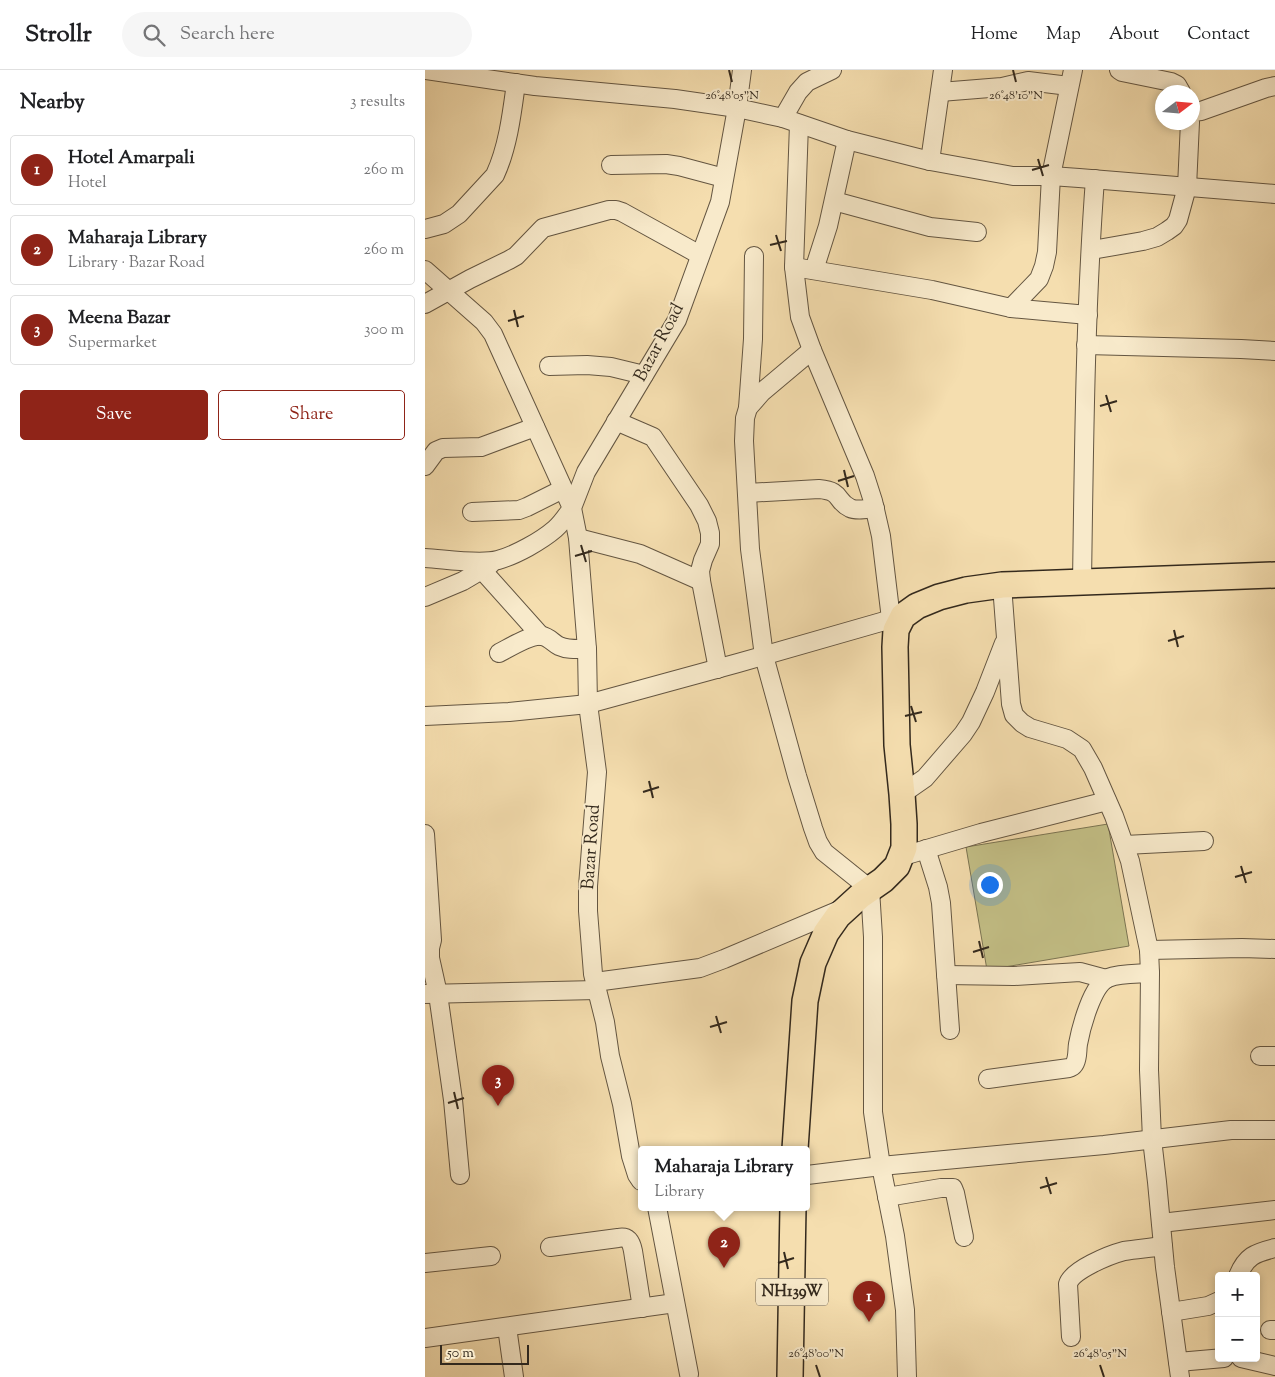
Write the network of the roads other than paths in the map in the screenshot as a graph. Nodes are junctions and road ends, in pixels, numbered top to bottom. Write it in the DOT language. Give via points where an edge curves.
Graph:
graph roads {
  1 [pos="425,70"];
  2 [pos="742,70"];
  3 [pos="832,70"];
  4 [pos="943,70"];
  5 [pos="1119,70"];
  6 [pos="471,73"];
  7 [pos="536,78"];
  8 [pos="1071,78"];
  9 [pos="516,83"];
  10 [pos="1178,85"];
  11 [pos="1275,86"];
  12 [pos="940,92"];
  13 [pos="737,108"];
  14 [pos="1200,112"];
  15 [pos="791,121"];
  16 [pos="1190,130"];
  17 [pos="847,140"];
  18 [pos="930,161"];
  19 [pos="611,164"];
  20 [pos="1051,176"];
  21 [pos="724,178"];
  22 [pos="1095,179"];
  23 [pos="1187,187"];
  24 [pos="1275,194"];
  25 [pos="834,201"];
  26 [pos="425,229"];
  27 [pos="977,232"];
  28 [pos="1092,250"];
  29 [pos="701,255"];
  30 [pos="754,256"];
  31 [pos="794,267"];
  32 [pos="425,270"];
  33 [pos="814,270"];
  34 [pos="449,291"];
  35 [pos="425,304"];
  36 [pos="1011,308"];
  37 [pos="1088,315"];
  38 [pos="1086,345"];
  39 [pos="812,350"];
  40 [pos="1275,351"];
  41 [pos="549,366"];
  42 [pos="644,375"];
  43 [pos="749,408"];
  44 [pos="617,421"];
  45 [pos="535,427"];
  46 [pos="425,466"];
  47 [pos="563,489"];
  48 [pos="747,493"];
  49 [pos="572,508"];
  50 [pos="875,508"];
  51 [pos="472,512"];
  52 [pos="579,538"];
  53 [pos="425,558"];
  54 [pos="497,560"];
  55 [pos="482,570"];
  56 [pos="1275,575"];
  57 [pos="701,581"];
  58 [pos="1082,582"];
  59 [pos="1002,585"];
  60 [pos="425,597"];
  61 [pos="897,617"];
  62 [pos="541,636"];
  63 [pos="1006,638"];
  64 [pos="587,649"];
  65 [pos="499,654"];
  66 [pos="764,656"];
  67 [pos="718,669"];
  68 [pos="589,704"];
  69 [pos="425,716"];
  70 [pos="902,794"];
  71 [pos="1107,801"];
  72 [pos="425,834"];
  73 [pos="1203,841"];
  74 [pos="1125,845"];
  75 [pos="926,849"];
  76 [pos="901,857"];
  77 [pos="870,889"];
  78 [pos="849,906"];
  79 [pos="1275,949"];
  80 [pos="1149,950"];
  81 [pos="428,951"];
  82 [pos="1150,973"];
  83 [pos="946,975"];
  84 [pos="1106,979"];
  85 [pos="596,986"];
  86 [pos="432,994"];
  87 [pos="950,1030"];
  88 [pos="988,1079"];
  89 [pos="1275,1130"];
  90 [pos="1152,1139"];
  91 [pos="795,1146"];
  92 [pos="881,1166"];
  93 [pos="460,1175"];
  94 [pos="810,1175"];
  95 [pos="638,1176"];
  96 [pos="887,1197"];
  97 [pos="1275,1210"];
  98 [pos="658,1211"];
  99 [pos="793,1211"];
  100 [pos="1161,1223"];
  101 [pos="964,1237"];
  102 [pos="1163,1246"];
  103 [pos="550,1247"];
  104 [pos="1275,1248"];
  105 [pos="491,1256"];
  106 [pos="425,1262"];
  107 [pos="1239,1272"];
  108 [pos="675,1303"];
  109 [pos="1215,1303"];
  110 [pos="642,1308"];
  111 [pos="1171,1312"];
  112 [pos="507,1327"];
  113 [pos="1071,1337"];
  114 [pos="425,1338"];
  115 [pos="1215,1360"];
  116 [pos="1258,1362"];
  117 [pos="1275,1366"];
  118 [pos="1179,1370"];
  119 [pos="689,1374"];
  120 [pos="514,1377"];
  121 [pos="790,1377"];
  122 [pos="907,1377"];
  1 -- 6 [label="street"];
  2 -- 13 [label="street, Bazar Road"];
  3 -- 15 [label="street" via="807,82 798,92"];
  4 -- 12 [label="street"];
  5 -- 10 [label="street"];
  6 -- 9 [label="street"];
  7 -- 9 [label="street"];
  7 -- 13 [label="street"];
  8 -- 12 [label="street"];
  8 -- 20 [label="street"];
  9 -- 26 [label="street" via="506,139 495,175 459,214 444,224"];
  11 -- 14 [label="street"];
  12 -- 18 [label="street"];
  13 -- 15 [label="street"];
  13 -- 21 [label="street, Bazar Road"];
  15 -- 17 [label="street"];
  15 -- 31 [label="street"];
  16 -- 23 [label="street"];
  17 -- 18 [label="street"];
  17 -- 25 [label="street"];
  18 -- 20 [label="street" via="1013,176"];
  19 -- 21 [label="street" via="666,164"];
  20 -- 22 [label="street"];
  20 -- 36 [label="street" via="1044,266 1039,279"];
  21 -- 29 [label="street, Bazar Road" via="720,202"];
  22 -- 23 [label="street"];
  22 -- 28 [label="street"];
  23 -- 24 [label="street"];
  23 -- 28 [label="street" via="1178,220 1167,231 1143,242"];
  25 -- 27 [label="street" via="930,227"];
  25 -- 33 [label="street"];
  28 -- 37 [label="street"];
  29 -- 34 [label="street" via="622,212 609,210 543,228 516,256"];
  29 -- 42 [label="street, Bazar Road" via="677,320"];
  30 -- 43 [label="street"];
  31 -- 33 [label="street"];
  31 -- 39 [label="street" via="800,317"];
  32 -- 34 [label="street, Bazar Road"];
  33 -- 36 [label="street" via="932,290"];
  34 -- 35 [label="street"];
  34 -- 45 [label="street, Bazar Road" via="493,334"];
  36 -- 37 [label="street"];
  37 -- 38 [label="street"];
  38 -- 40 [label="street"];
  38 -- 58 [label="street"];
  39 -- 43 [label="street" via="762,392"];
  39 -- 50 [label="street" via="865,476"];
  41 -- 42 [label="street" via="611,367"];
  42 -- 44 [label="street, Bazar Road"];
  43 -- 48 [label="street" via="744,441"];
  44 -- 49 [label="street, Bazar Road" via="586,472"];
  44 -- 57 [label="street" via="653,437 699,505 710,533 710,544 700,571"];
  45 -- 46 [label="street" via="481,447 443,448 436,451"];
  45 -- 47 [label="street, Bazar Road"];
  47 -- 49 [label="street, Bazar Road"];
  47 -- 51 [label="street" via="519,510"];
  48 -- 50 [label="street" via="829,490 851,508"];
  48 -- 66 [label="street" via="750,549"];
  49 -- 52 [label="street, Bazar Road"];
  49 -- 54 [label="street" via="545,536"];
  50 -- 61 [label="street"];
  52 -- 57 [label="street" via="640,554"];
  52 -- 64 [label="street, Bazar Road"];
  53 -- 54 [label="street" via="474,562"];
  54 -- 55 [label="street"];
  55 -- 60 [label="street"];
  55 -- 62 [label="street"];
  56 -- 58 [label="highway"];
  57 -- 67 [label="street"];
  58 -- 59 [label="highway"];
  59 -- 61 [label="highway" via="939,597"];
  59 -- 63 [label="street"];
  61 -- 66 [label="street"];
  61 -- 70 [label="highway" via="897,745"];
  62 -- 64 [label="street" via="566,648"];
  62 -- 65 [label="street" via="529,638"];
  63 -- 70 [label="street" via="967,728 929,774"];
  63 -- 71 [label="street" via="1014,715 1030,728 1067,739 1082,749"];
  64 -- 68 [label="street, Bazar Road"];
  66 -- 67 [label="street"];
  66 -- 77 [label="street" via="818,842 824,852"];
  67 -- 68 [label="street"];
  68 -- 69 [label="street"];
  68 -- 85 [label="street, Bazar Road" via="597,772 588,886 590,948"];
  70 -- 76 [label="highway" via="904,848"];
  71 -- 74 [label="street"];
  71 -- 75 [label="street"];
  72 -- 81 [label="street" via="431,940"];
  73 -- 74 [label="street"];
  74 -- 80 [label="street"];
  75 -- 76 [label="street"];
  75 -- 83 [label="street" via="941,903"];
  76 -- 77 [label="highway" via="897,866"];
  77 -- 78 [label="highway"];
  77 -- 92 [label="street" via="873,1112"];
  78 -- 85 [label="street" via="700,968"];
  78 -- 91 [label="highway" via="826,933 813,963 805,1001"];
  79 -- 80 [label="street"];
  80 -- 82 [label="street"];
  81 -- 86 [label="street"];
  82 -- 84 [label="street"];
  82 -- 90 [label="street"];
  83 -- 84 [label="street" via="1014,976 1080,972"];
  83 -- 87 [label="street"];
  84 -- 88 [label="street" via="1088,1008 1073,1066"];
  85 -- 86 [label="street"];
  85 -- 95 [label="street, Bazar Road"];
  86 -- 93 [label="street" via="453,1100"];
  89 -- 90 [label="street" via="1231,1130"];
  90 -- 92 [label="street"];
  90 -- 100 [label="street"];
  92 -- 94 [label="street"];
  92 -- 96 [label="street"];
  96 -- 101 [label="street" via="953,1188"];
  96 -- 122 [label="street" via="905,1310"];
  97 -- 100 [label="street"];
  98 -- 108 [label="street"];
  99 -- 121 [label="highway, NH139W"];
  100 -- 102 [label="street"];
  102 -- 111 [label="street"];
  102 -- 113 [label="street" via="1121,1252 1089,1265 1069,1279"];
  103 -- 110 [label="street" via="623,1237 629,1239"];
  104 -- 107 [label="street" via="1248,1258"];
  105 -- 106 [label="street"];
  108 -- 110 [label="street"];
  108 -- 119 [label="street"];
  109 -- 111 [label="street"];
  110 -- 112 [label="street"];
  111 -- 118 [label="street"];
  112 -- 114 [label="street"];
  112 -- 120 [label="street"];
  115 -- 118 [label="street"];
  116 -- 117 [label="street"];
}
